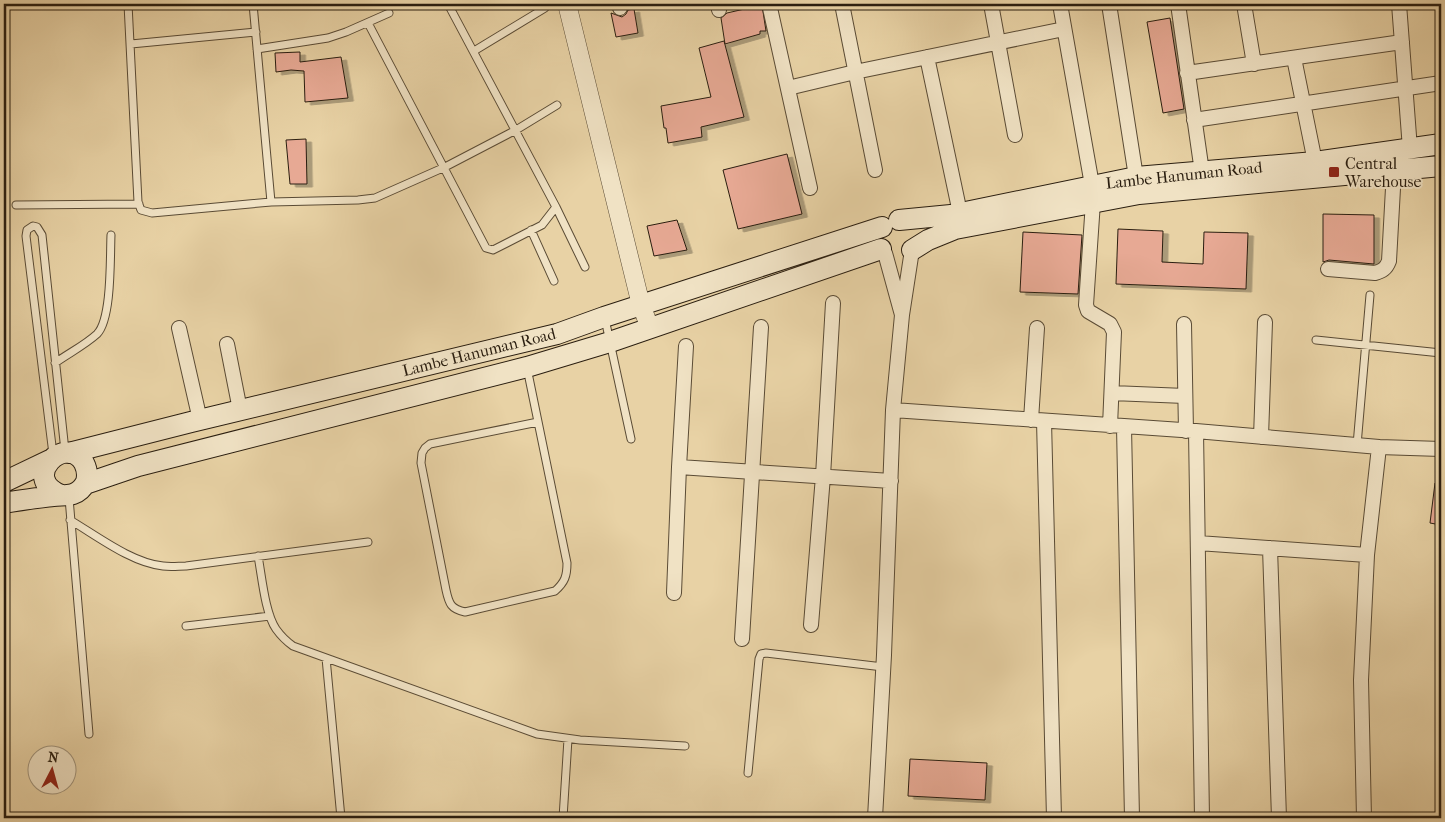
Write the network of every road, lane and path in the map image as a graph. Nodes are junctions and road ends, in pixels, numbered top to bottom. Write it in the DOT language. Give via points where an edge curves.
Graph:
graph roads {
  1 [pos="128,4"];
  2 [pos="253,4"];
  3 [pos="448,4"];
  4 [pos="567,4"];
  5 [pos="842,4"];
  6 [pos="991,4"];
  7 [pos="1060,4"];
  8 [pos="1110,4"];
  9 [pos="1178,4"];
  10 [pos="1244,4"];
  11 [pos="1399,4"];
  12 [pos="545,8"];
  13 [pos="770,8"];
  14 [pos="389,13"];
  15 [pos="368,23"];
  16 [pos="1064,29"];
  17 [pos="256,32"];
  18 [pos="998,42"];
  19 [pos="1402,42"];
  20 [pos="131,44"];
  21 [pos="257,49"];
  22 [pos="474,51"];
  23 [pos="926,57"];
  24 [pos="1294,58"];
  25 [pos="1254,64"];
  26 [pos="856,72"];
  27 [pos="1188,73"];
  28 [pos="1441,83"];
  29 [pos="788,88"];
  30 [pos="1406,88"];
  31 [pos="557,105"];
  32 [pos="1304,105"];
  33 [pos="1194,120"];
  34 [pos="516,130"];
  35 [pos="1015,135"];
  36 [pos="1441,144"];
  37 [pos="1410,149"];
  38 [pos="1316,162"];
  39 [pos="1441,166"];
  40 [pos="445,167"];
  41 [pos="875,170"];
  42 [pos="1394,170"];
  43 [pos="1204,179"];
  44 [pos="1137,186"];
  45 [pos="810,188"];
  46 [pos="1092,194"];
  47 [pos="271,202"];
  48 [pos="139,204"];
  49 [pos="16,205"];
  50 [pos="556,207"];
  51 [pos="960,213"];
  52 [pos="890,223"];
  53 [pos="531,230"];
  54 [pos="111,234"];
  55 [pos="912,250"];
  56 [pos="883,251"];
  57 [pos="585,267"];
  58 [pos="1328,269"];
  59 [pos="554,282"];
  60 [pos="1370,294"];
  61 [pos="833,303"];
  62 [pos="641,305"];
  63 [pos="902,315"];
  64 [pos="604,317"];
  65 [pos="1265,322"];
  66 [pos="1184,324"];
  67 [pos="761,327"];
  68 [pos="179,328"];
  69 [pos="650,328"];
  70 [pos="1037,328"];
  71 [pos="1316,340"];
  72 [pos="1441,341"];
  73 [pos="610,342"];
  74 [pos="227,344"];
  75 [pos="1366,345"];
  76 [pos="686,346"];
  77 [pos="1441,353"];
  78 [pos="55,363"];
  79 [pos="527,367"];
  80 [pos="1112,393"];
  81 [pos="1185,396"];
  82 [pos="240,410"];
  83 [pos="893,410"];
  84 [pos="200,420"];
  85 [pos="1038,420"];
  86 [pos="538,422"];
  87 [pos="1117,426"];
  88 [pos="1191,431"];
  89 [pos="1261,437"];
  90 [pos="631,439"];
  91 [pos="1357,445"];
  92 [pos="1379,447"];
  93 [pos="1441,449"];
  94 [pos="59,456"];
  95 [pos="679,467"];
  96 [pos="752,472"];
  97 [pos="823,476"];
  98 [pos="891,481"];
  99 [pos="4,482"];
  100 [pos="85,484"];
  101 [pos="65,495"];
  102 [pos="4,502"];
  103 [pos="70,520"];
  104 [pos="368,542"];
  105 [pos="1198,542"];
  106 [pos="1270,548"];
  107 [pos="1367,555"];
  108 [pos="258,556"];
  109 [pos="674,593"];
  110 [pos="270,616"];
  111 [pos="811,625"];
  112 [pos="186,626"];
  113 [pos="742,639"];
  114 [pos="326,658"];
  115 [pos="883,667"];
  116 [pos="89,734"];
  117 [pos="568,739"];
  118 [pos="685,746"];
  119 [pos="748,773"];
  120 [pos="341,818"];
  121 [pos="563,818"];
  122 [pos="875,818"];
  123 [pos="1054,818"];
  124 [pos="1132,818"];
  125 [pos="1202,818"];
  126 [pos="1279,818"];
  127 [pos="1364,818"];
  1 -- 20 [label="lane"];
  2 -- 17 [label="lane"];
  3 -- 22 [label="lane"];
  4 -- 62 [label="street"];
  5 -- 26 [label="street"];
  6 -- 18 [label="street"];
  7 -- 16 [label="street"];
  8 -- 44 [label="street"];
  9 -- 27 [label="street"];
  10 -- 25 [label="street"];
  11 -- 19 [label="street"];
  12 -- 22 [label="lane"];
  13 -- 29 [label="street"];
  14 -- 15 [label="lane"];
  15 -- 21 [label="lane" via="328,38"];
  15 -- 40 [label="lane"];
  16 -- 18 [label="street"];
  16 -- 46 [label="street"];
  17 -- 20 [label="lane"];
  17 -- 21 [label="lane"];
  18 -- 23 [label="street"];
  18 -- 35 [label="street"];
  19 -- 24 [label="street"];
  19 -- 30 [label="street"];
  20 -- 48 [label="lane"];
  21 -- 47 [label="lane"];
  22 -- 34 [label="lane"];
  23 -- 26 [label="street"];
  23 -- 51 [label="street"];
  24 -- 25 [label="street"];
  24 -- 32 [label="street"];
  25 -- 27 [label="street"];
  26 -- 29 [label="street"];
  26 -- 41 [label="street"];
  27 -- 33 [label="street"];
  28 -- 30 [label="street"];
  29 -- 45 [label="street"];
  30 -- 32 [label="street"];
  30 -- 37 [label="street"];
  31 -- 34 [label="lane"];
  32 -- 33 [label="street"];
  32 -- 38 [label="street"];
  33 -- 43 [label="street"];
  34 -- 40 [label="lane"];
  34 -- 50 [label="lane"];
  36 -- 37 [label="main road, Lambe Hanuman Road"];
  37 -- 38 [label="main road, Lambe Hanuman Road"];
  38 -- 43 [label="main road, Lambe Hanuman Road"];
  39 -- 42 [label="main road"];
  40 -- 47 [label="lane" via="375,198"];
  40 -- 53 [label="lane" via="486,248 493,250"];
  42 -- 43 [label="main road"];
  42 -- 58 [label="street" via="1386,267 1375,273"];
  43 -- 44 [label="main road, Lambe Hanuman Road"];
  44 -- 46 [label="main road, Lambe Hanuman Road"];
  46 -- 51 [label="main road, Lambe Hanuman Road"];
  46 -- 55 [label="main road" via="955,229"];
  46 -- 80 [label="street" via="1086,306 1088,311 1110,324 1114,332"];
  47 -- 48 [label="lane" via="152,212 141,210"];
  48 -- 49 [label="lane"];
  50 -- 53 [label="lane" via="542,225"];
  50 -- 57 [label="lane"];
  51 -- 52 [label="main road, Lambe Hanuman Road"];
  52 -- 55 [label="main road" via="905,221 914,231 916,244"];
  52 -- 56 [label="main road" via="878,237"];
  52 -- 62 [label="main road, Lambe Hanuman Road"];
  53 -- 59 [label="lane"];
  54 -- 78 [label="lane" via="104,323 98,333"];
  55 -- 56 [label="main road" via="902,257 890,256"];
  55 -- 63 [label="street"];
  56 -- 63 [label="street"];
  56 -- 69 [label="main road, Lambe Hanuman Road"];
  60 -- 75 [label="lane"];
  61 -- 97 [label="street"];
  62 -- 64 [label="main road, Lambe Hanuman Road"];
  62 -- 69 [label="street"];
  63 -- 83 [label="street"];
  64 -- 73 [label="lane"];
  64 -- 82 [label="main road, Lambe Hanuman Road" via="557,334"];
  65 -- 89 [label="street"];
  66 -- 81 [label="street"];
  67 -- 96 [label="street"];
  68 -- 84 [label="street"];
  69 -- 73 [label="main road, Lambe Hanuman Road"];
  70 -- 85 [label="street"];
  71 -- 75 [label="lane"];
  72 -- 77 [label="lane"];
  73 -- 79 [label="main road, Lambe Hanuman Road"];
  73 -- 90 [label="lane"];
  74 -- 82 [label="street"];
  75 -- 77 [label="lane"];
  75 -- 91 [label="lane"];
  76 -- 95 [label="street"];
  78 -- 94 [label="lane"];
  78 -- 94 [label="lane" via="42,235 33,226 27,230 26,236"];
  79 -- 86 [label="lane"];
  79 -- 100 [label="main road, Lambe Hanuman Road" via="138,466"];
  80 -- 81 [label="street"];
  80 -- 87 [label="street"];
  81 -- 88 [label="street"];
  82 -- 84 [label="main road, Lambe Hanuman Road"];
  83 -- 85 [label="street"];
  83 -- 98 [label="street"];
  84 -- 94 [label="main road, Lambe Hanuman Road"];
  85 -- 87 [label="street"];
  85 -- 123 [label="street"];
  86 -- 86 [label="lane" via="567,563 564,583 555,591 465,612 455,610 448,602 424,482 422,453 430,444"];
  87 -- 88 [label="street"];
  87 -- 124 [label="street"];
  88 -- 89 [label="street"];
  88 -- 105 [label="street"];
  89 -- 91 [label="street"];
  91 -- 92 [label="street"];
  92 -- 93 [label="street"];
  92 -- 107 [label="street"];
  94 -- 99 [label="main road, Lambe Hanuman Road"];
  94 -- 100 [label="main road" via="81,459 85,464"];
  94 -- 101 [label="main road" via="46,466 45,481 54,492"];
  95 -- 96 [label="street"];
  95 -- 109 [label="street"];
  96 -- 97 [label="street"];
  96 -- 113 [label="street"];
  97 -- 98 [label="street"];
  97 -- 111 [label="street"];
  98 -- 115 [label="street"];
  100 -- 101 [label="main road" via="76,493"];
  101 -- 102 [label="main road"];
  101 -- 103 [label="lane"];
  103 -- 108 [label="lane" via="113,547 162,566"];
  103 -- 116 [label="lane"];
  104 -- 108 [label="lane"];
  105 -- 106 [label="street"];
  105 -- 125 [label="street"];
  106 -- 107 [label="street"];
  106 -- 126 [label="street"];
  107 -- 127 [label="street" via="1362,680"];
  108 -- 110 [label="lane"];
  110 -- 112 [label="lane"];
  110 -- 114 [label="lane" via="282,637 292,646"];
  114 -- 117 [label="lane" via="536,734"];
  114 -- 120 [label="lane"];
  115 -- 119 [label="lane" via="762,654"];
  115 -- 122 [label="street"];
  117 -- 118 [label="lane"];
  117 -- 121 [label="lane"];
}
